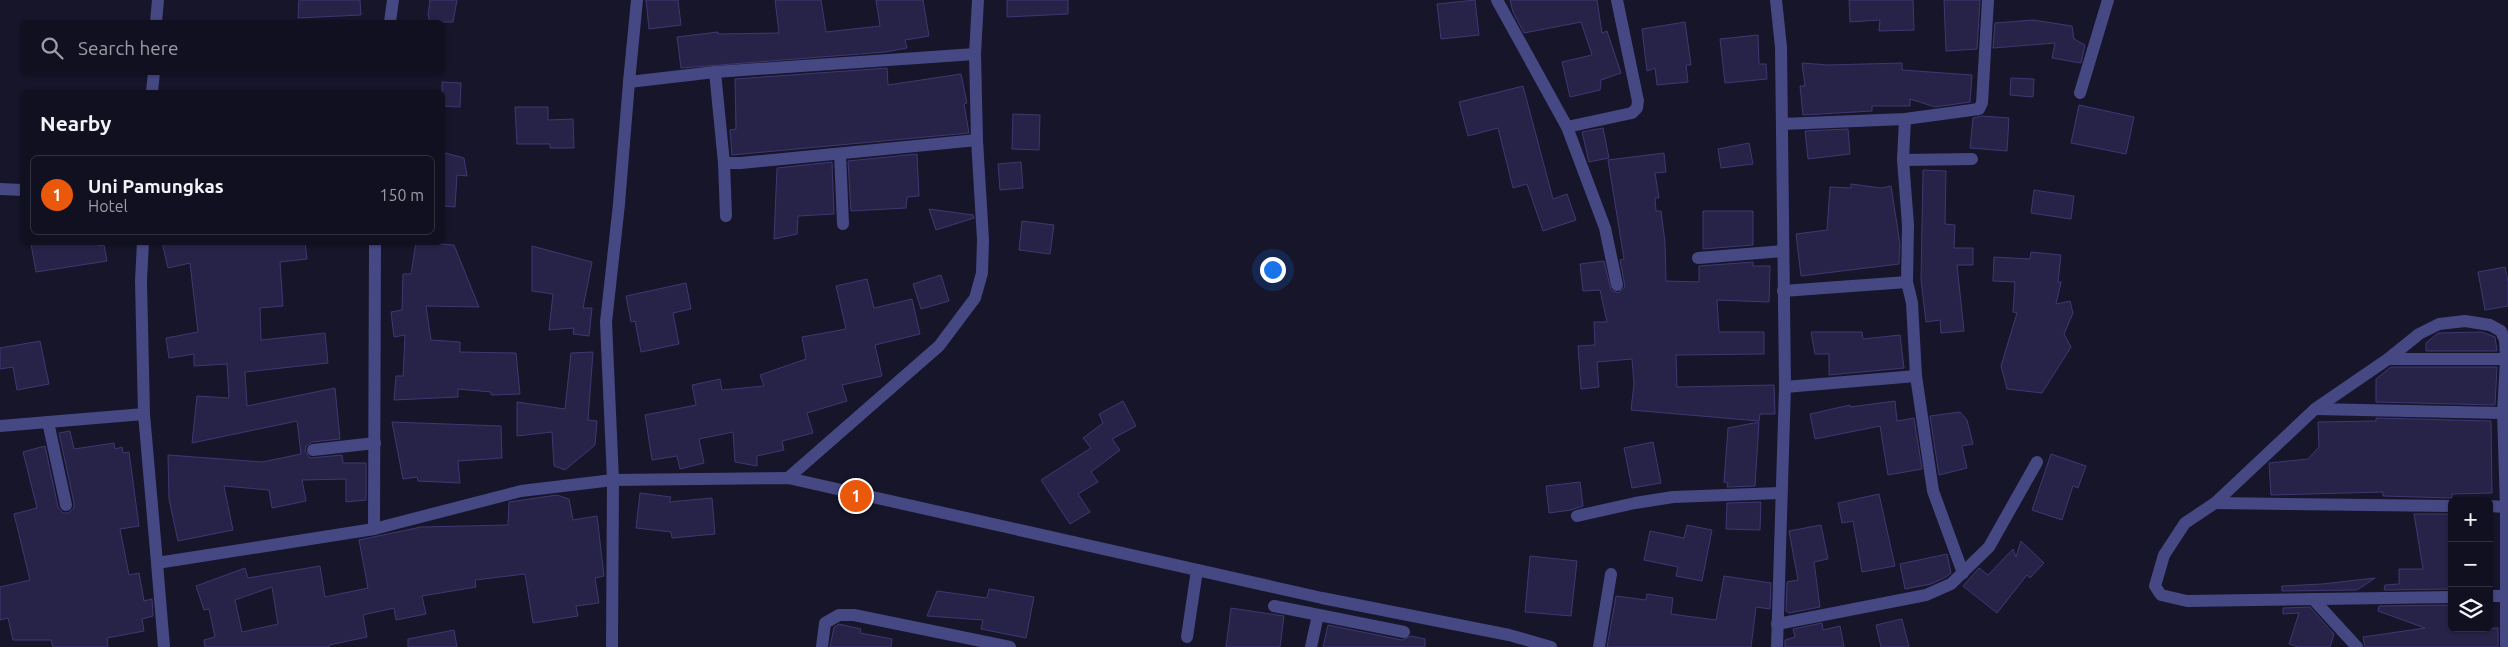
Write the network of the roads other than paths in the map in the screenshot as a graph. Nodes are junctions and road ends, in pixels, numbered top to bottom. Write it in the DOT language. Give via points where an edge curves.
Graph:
graph roads {
  1 [pos="158,0"];
  2 [pos="394,0"];
  3 [pos="637,0"];
  4 [pos="978,0"];
  5 [pos="1496,0"];
  6 [pos="1617,0"];
  7 [pos="1776,0"];
  8 [pos="1988,0"];
  9 [pos="2108,0"];
  10 [pos="156,20"];
  11 [pos="390,20"];
  12 [pos="975,54"];
  13 [pos="715,72"];
  14 [pos="154,75"];
  15 [pos="629,82"];
  16 [pos="152,90"];
  17 [pos="2080,93"];
  18 [pos="1905,119"];
  19 [pos="1782,124"];
  20 [pos="1567,127"];
  21 [pos="977,140"];
  22 [pos="840,154"];
  23 [pos="1972,159"];
  24 [pos="1903,160"];
  25 [pos="724,163"];
  26 [pos="0,189"];
  27 [pos="20,190"];
  28 [pos="726,216"];
  29 [pos="843,224"];
  30 [pos="144,245"];
  31 [pos="375,245"];
  32 [pos="1782,251"];
  33 [pos="1698,258"];
  34 [pos="1907,282"];
  35 [pos="1617,285"];
  36 [pos="1783,291"];
  37 [pos="2388,359"];
  38 [pos="2506,359"];
  39 [pos="1916,376"];
  40 [pos="1785,387"];
  41 [pos="2315,409"];
  42 [pos="2503,413"];
  43 [pos="144,414"];
  44 [pos="48,422"];
  45 [pos="0,426"];
  46 [pos="374,444"];
  47 [pos="313,450"];
  48 [pos="2037,462"];
  49 [pos="788,478"];
  50 [pos="613,480"];
  51 [pos="1781,492"];
  52 [pos="2215,503"];
  53 [pos="66,505"];
  54 [pos="2448,506"];
  55 [pos="2493,506"];
  56 [pos="2506,507"];
  57 [pos="1576,516"];
  58 [pos="374,529"];
  59 [pos="157,563"];
  60 [pos="1197,570"];
  61 [pos="1611,574"];
  62 [pos="1963,574"];
  63 [pos="2493,596"];
  64 [pos="2505,596"];
  65 [pos="2448,597"];
  66 [pos="2313,599"];
  67 [pos="1274,606"];
  68 [pos="1318,615"];
  69 [pos="1777,624"];
  70 [pos="1404,632"];
  71 [pos="1187,637"];
  72 [pos="1513,641"];
  73 [pos="164,647"];
  74 [pos="612,647"];
  75 [pos="822,647"];
  76 [pos="1010,647"];
  77 [pos="1311,647"];
  78 [pos="1551,647"];
  79 [pos="1599,647"];
  80 [pos="1777,647"];
  81 [pos="2357,647"];
  82 [pos="2506,647"];
  1 -- 10 [label="street"];
  2 -- 11 [label="street"];
  3 -- 15 [label="street"];
  4 -- 12 [label="street"];
  5 -- 20 [label="street"];
  6 -- 20 [label="street" via="1637,108 1632,113"];
  7 -- 19 [label="street" via="1782,47"];
  8 -- 18 [label="street" via="1979,109"];
  9 -- 17 [label="street"];
  12 -- 13 [label="street"];
  12 -- 21 [label="street"];
  13 -- 15 [label="street"];
  13 -- 25 [label="street"];
  14 -- 16 [label="street"];
  15 -- 50 [label="street" via="606,322"];
  18 -- 19 [label="street"];
  18 -- 24 [label="street"];
  19 -- 32 [label="street"];
  20 -- 35 [label="street" via="1605,228"];
  21 -- 22 [label="street"];
  21 -- 49 [label="street" via="983,240 982,273 976,298 939,346"];
  22 -- 25 [label="street"];
  22 -- 29 [label="street"];
  23 -- 24 [label="street"];
  24 -- 34 [label="street" via="1908,225"];
  25 -- 28 [label="street"];
  26 -- 27 [label="street"];
  30 -- 43 [label="street" via="141,281"];
  31 -- 46 [label="street"];
  32 -- 33 [label="street"];
  32 -- 36 [label="street"];
  34 -- 36 [label="street"];
  34 -- 39 [label="street" via="1912,302"];
  36 -- 40 [label="street"];
  37 -- 38 [label="street"];
  37 -- 38 [label="street" via="2432,327 2465,321 2498,328 2505,340"];
  37 -- 41 [label="street"];
  38 -- 42 [label="street"];
  39 -- 40 [label="street"];
  39 -- 62 [label="street" via="1933,491"];
  40 -- 51 [label="street"];
  41 -- 42 [label="street"];
  41 -- 52 [label="street"];
  42 -- 56 [label="street"];
  43 -- 44 [label="street"];
  43 -- 59 [label="street"];
  44 -- 45 [label="street"];
  44 -- 53 [label="street"];
  46 -- 47 [label="street"];
  46 -- 58 [label="street"];
  48 -- 62 [label="street" via="1989,547"];
  49 -- 50 [label="street"];
  49 -- 60 [label="street"];
  50 -- 58 [label="street" via="521,492"];
  50 -- 74 [label="street"];
  51 -- 57 [label="street" via="1673,497"];
  51 -- 69 [label="street"];
  52 -- 54 [label="street"];
  52 -- 66 [label="street" via="2185,523 2164,555 2155,586 2161,595 2187,600"];
  55 -- 56 [label="street"];
  56 -- 64 [label="street"];
  58 -- 59 [label="street"];
  59 -- 73 [label="street"];
  60 -- 71 [label="street"];
  60 -- 72 [label="street"];
  61 -- 79 [label="street"];
  62 -- 69 [label="street" via="1926,596"];
  63 -- 64 [label="street"];
  64 -- 82 [label="street"];
  65 -- 66 [label="street"];
  66 -- 81 [label="street"];
  67 -- 68 [label="street"];
  68 -- 70 [label="street"];
  68 -- 77 [label="street"];
  69 -- 80 [label="street"];
  72 -- 78 [label="street"];
  75 -- 76 [label="street" via="825,623 839,615 854,615"];
}
